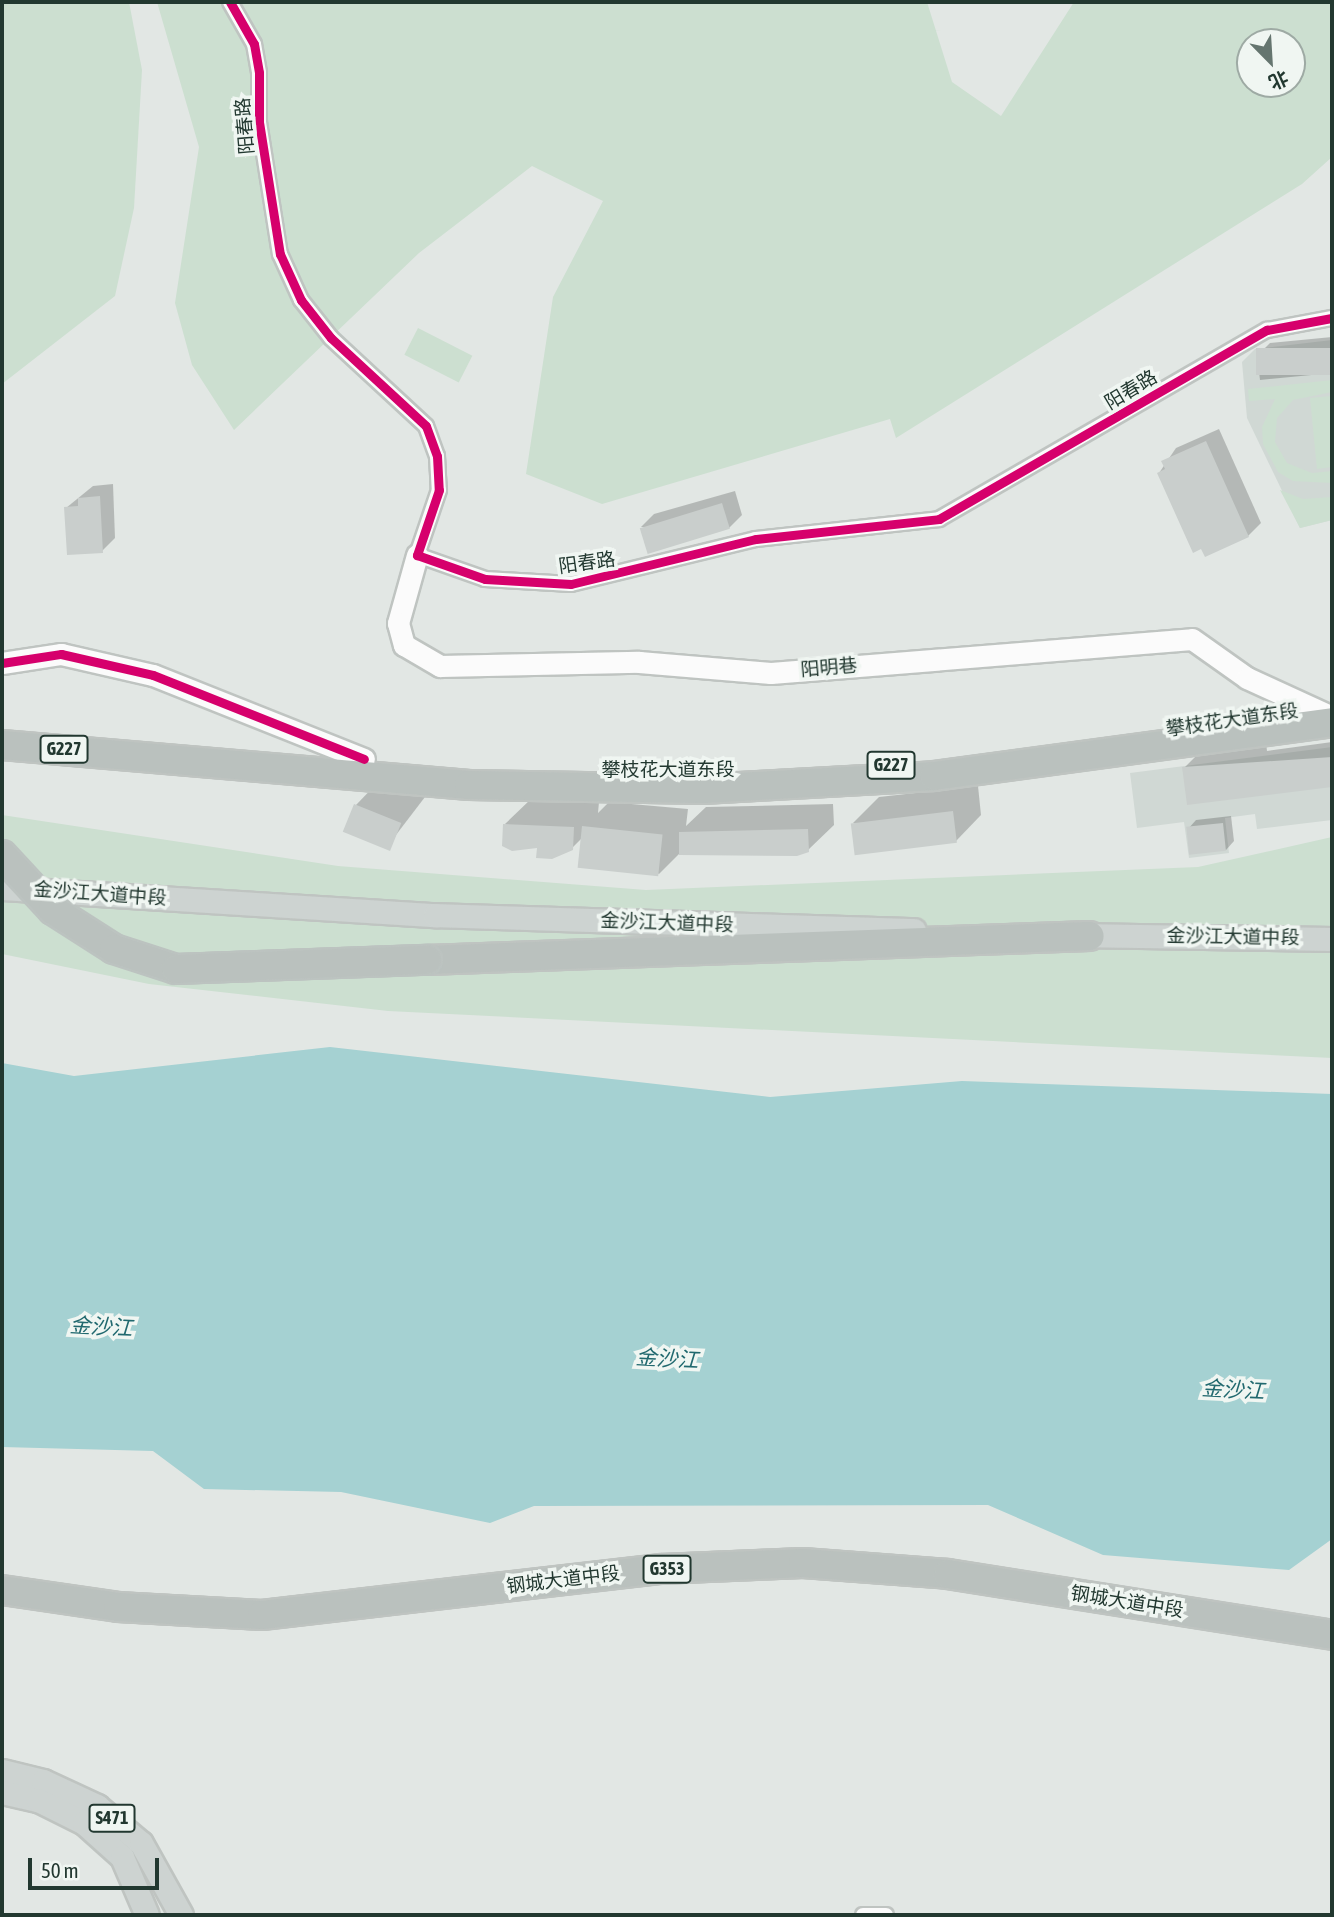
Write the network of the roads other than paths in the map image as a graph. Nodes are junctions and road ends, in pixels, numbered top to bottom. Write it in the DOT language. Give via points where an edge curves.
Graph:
graph roads {
  1 [pos="230,2"];
  2 [pos="1332,318"];
  3 [pos="417,555"];
  4 [pos="2,663"];
  5 [pos="1326,713"];
  6 [pos="2,729"];
  7 [pos="2,745"];
  8 [pos="117,746"];
  9 [pos="227,755"];
  10 [pos="364,759"];
  11 [pos="2,855"];
  12 [pos="2,888"];
  13 [pos="1090,936"];
  14 [pos="972,937"];
  15 [pos="1332,939"];
  16 [pos="2,1590"];
  17 [pos="1332,1635"];
  18 [pos="2,1771"];
  19 [pos="2,1792"];
  20 [pos="146,1915"];
  21 [pos="181,1915"];
  22 [pos="863,1915"];
  23 [pos="886,1915"];
  1 -- 3 [label="street, 阳春路" via="254,44 280,254 300,300 331,338 404,399 426,426 438,456 439,490"];
  2 -- 3 [label="street, 阳春路" via="1267,330 939,519 756,539 571,584 485,579"];
  3 -- 5 [label="street, 阳明巷" via="398,623 404,645 440,666 639,662 771,673 1192,639"];
  4 -- 10 [label="street" via="61,654 153,675"];
  5 -- 9 [label="highway, 攀枝花大道东段 / G227" via="814,786 469,785"];
  5 -- 10 [label="highway, 攀枝花大道东段 / G227" via="899,765 665,770"];
  6 -- 8 [label="highway, G227"];
  7 -- 8 [label="highway, G227"];
  8 -- 9 [label="highway, G227"];
  9 -- 10 [label="highway, 攀枝花大道东段 / G227"];
  11 -- 14 [label="highway, bridge" via="53,910 114,949 176,970"];
  12 -- 14 [label="main road, 金沙江大道中段" via="435,915"];
  13 -- 14 [label="highway"];
  13 -- 15 [label="main road, 金沙江大道中段"];
  16 -- 17 [label="highway, 钢城大道中段 / G353" via="179,1613 262,1615 660,1569 803,1563 948,1574"];
  18 -- 21 [label="main road, S471" via="43,1780 97,1806 141,1843"];
  19 -- 20 [label="main road, S471" via="38,1800 84,1823 122,1857"];
  22 -- 23 [label="street"];
}
